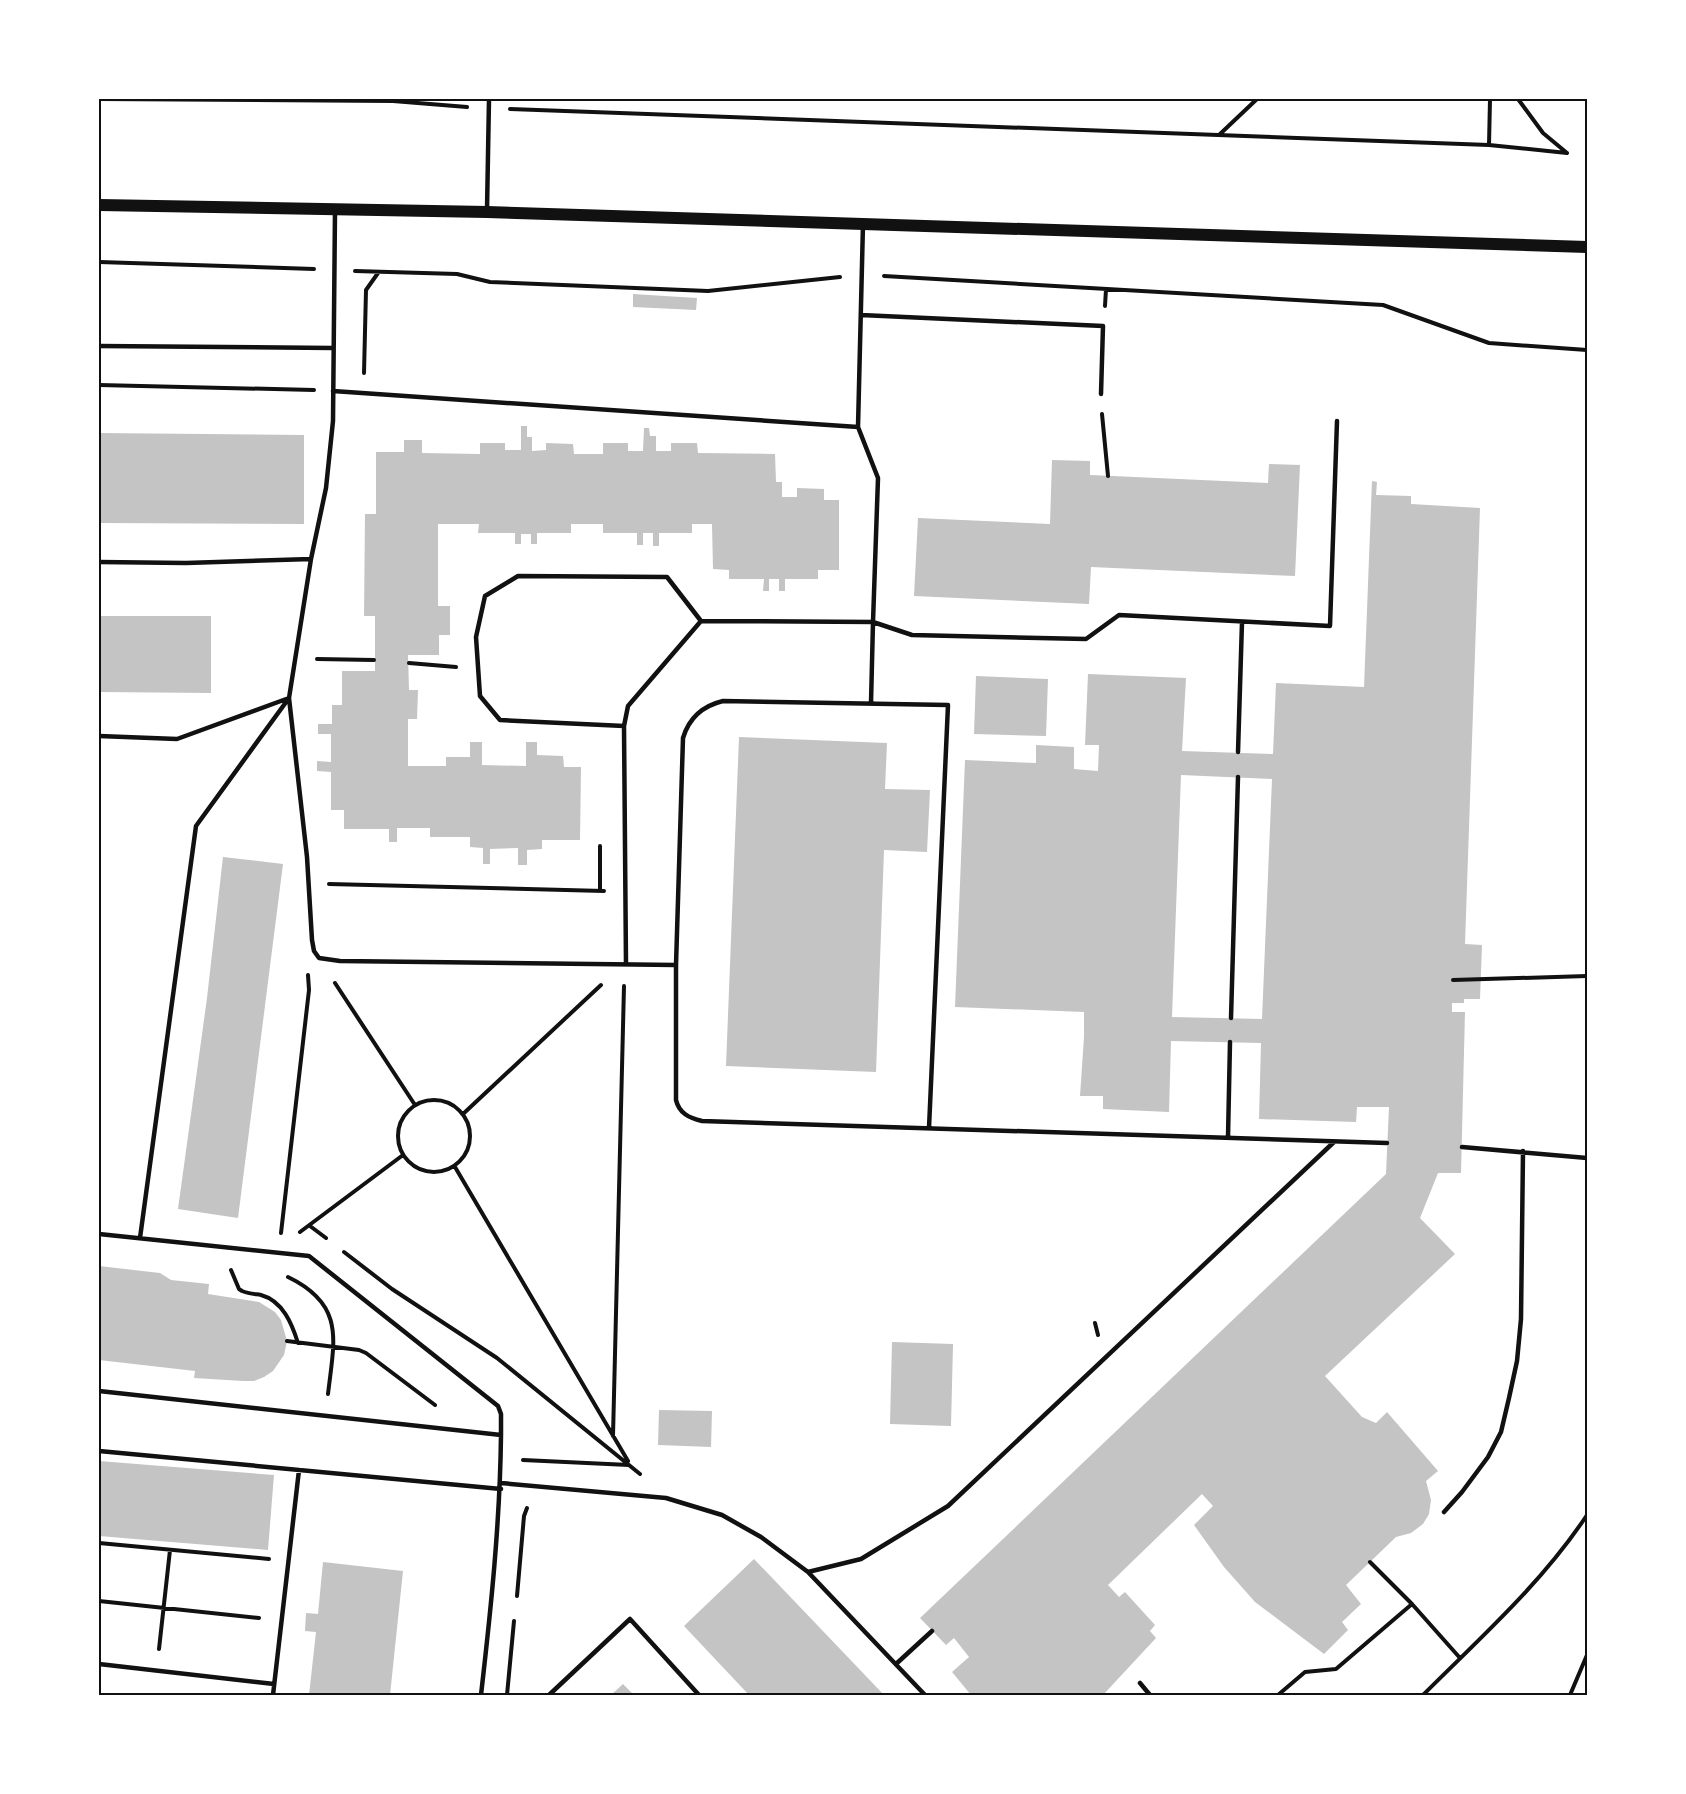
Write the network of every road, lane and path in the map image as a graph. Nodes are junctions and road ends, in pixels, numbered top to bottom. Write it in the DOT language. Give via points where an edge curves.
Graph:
graph roads {
  1 [pos="99,99"];
  2 [pos="489,99"];
  3 [pos="1257,99"];
  4 [pos="1490,99"];
  5 [pos="1518,99"];
  6 [pos="489,109"];
  7 [pos="1219,135"];
  8 [pos="1489,145"];
  9 [pos="99,205"];
  10 [pos="335,208"];
  11 [pos="487,212"];
  12 [pos="863,224"];
  13 [pos="1587,247"];
  14 [pos="378,272"];
  15 [pos="861,315"];
  16 [pos="99,345"];
  17 [pos="333,348"];
  18 [pos="99,385"];
  19 [pos="333,391"];
  20 [pos="363,393"];
  21 [pos="1101,394"];
  22 [pos="1337,421"];
  23 [pos="858,427"];
  24 [pos="1108,476"];
  25 [pos="311,559"];
  26 [pos="99,562"];
  27 [pos="701,621"];
  28 [pos="873,622"];
  29 [pos="1242,622"];
  30 [pos="295,659"];
  31 [pos="374,660"];
  32 [pos="409,663"];
  33 [pos="478,669"];
  34 [pos="289,698"];
  35 [pos="871,703"];
  36 [pos="624,726"];
  37 [pos="99,736"];
  38 [pos="1238,752"];
  39 [pos="1238,777"];
  40 [pos="309,883"];
  41 [pos="625,892"];
  42 [pos="626,964"];
  43 [pos="676,965"];
  44 [pos="308,975"];
  45 [pos="319,975"];
  46 [pos="330,975"];
  47 [pos="1587,976"];
  48 [pos="1452,980"];
  49 [pos="605,981"];
  50 [pos="624,985"];
  51 [pos="309,990"];
  52 [pos="1231,1018"];
  53 [pos="1230,1042"];
  54 [pos="415,1105"];
  55 [pos="463,1114"];
  56 [pos="929,1128"];
  57 [pos="1228,1137"];
  58 [pos="1334,1142"];
  59 [pos="1387,1143"];
  60 [pos="1462,1147"];
  61 [pos="1523,1152"];
  62 [pos="403,1155"];
  63 [pos="1587,1158"];
  64 [pos="455,1167"];
  65 [pos="310,1226"];
  66 [pos="99,1233"];
  67 [pos="281,1236"];
  68 [pos="287,1237"];
  69 [pos="140,1238"];
  70 [pos="294,1238"];
  71 [pos="328,1240"];
  72 [pos="337,1247"];
  73 [pos="286,1254"];
  74 [pos="240,1266"];
  75 [pos="278,1273"];
  76 [pos="295,1281"];
  77 [pos="1095,1323"];
  78 [pos="1099,1338"];
  79 [pos="287,1341"];
  80 [pos="298,1343"];
  81 [pos="333,1347"];
  82 [pos="99,1391"];
  83 [pos="325,1415"];
  84 [pos="468,1432"];
  85 [pos="501,1435"];
  86 [pos="613,1436"];
  87 [pos="99,1451"];
  88 [pos="501,1459"];
  89 [pos="630,1465"];
  90 [pos="299,1470"];
  91 [pos="501,1486"];
  92 [pos="530,1504"];
  93 [pos="1444,1512"];
  94 [pos="1587,1515"];
  95 [pos="99,1543"];
  96 [pos="170,1550"];
  97 [pos="288,1561"];
  98 [pos="1370,1562"];
  99 [pos="808,1572"];
  100 [pos="99,1601"];
  101 [pos="1412,1604"];
  102 [pos="516,1605"];
  103 [pos="164,1608"];
  104 [pos="514,1617"];
  105 [pos="280,1620"];
  106 [pos="932,1631"];
  107 [pos="1587,1655"];
  108 [pos="1460,1658"];
  109 [pos="99,1664"];
  110 [pos="896,1664"];
  111 [pos="157,1671"];
  112 [pos="1140,1683"];
  113 [pos="274,1684"];
  114 [pos="273,1695"];
  115 [pos="481,1695"];
  116 [pos="507,1695"];
  117 [pos="549,1695"];
  118 [pos="699,1695"];
  119 [pos="925,1695"];
  120 [pos="1150,1695"];
  121 [pos="1278,1695"];
  122 [pos="1423,1695"];
  123 [pos="1570,1695"];
  1 -- 6 [label="path" via="393,101"];
  2 -- 6 [label="lane"];
  3 -- 7 [label="path"];
  4 -- 8 [label="path"];
  5 -- 8 [label="path" via="1543,133 1567,153"];
  6 -- 7 [label="path"];
  6 -- 11 [label="lane"];
  7 -- 8 [label="path"];
  9 -- 10 [label="main road"];
  10 -- 11 [label="main road"];
  10 -- 17 [label="lane"];
  11 -- 12 [label="main road"];
  12 -- 13 [label="main road"];
  12 -- 15 [label="lane"];
  14 -- 20 [label="path" via="366,290"];
  15 -- 21 [label="lane" via="1103,326"];
  15 -- 23 [label="lane"];
  16 -- 17 [label="lane"];
  17 -- 19 [label="lane"];
  18 -- 19 [label="path"];
  19 -- 20 [label="lane"];
  19 -- 25 [label="lane" via="326,488"];
  20 -- 23 [label="lane"];
  21 -- 24 [label="path"];
  22 -- 29 [label="lane" via="1330,626"];
  23 -- 28 [label="lane" via="878,478"];
  25 -- 26 [label="lane"];
  25 -- 30 [label="lane"];
  27 -- 28 [label="lane"];
  27 -- 33 [label="lane" via="666,577 518,576 485,596 476,637"];
  27 -- 36 [label="lane" via="628,706"];
  28 -- 29 [label="lane" via="912,635 1086,639 1119,615"];
  28 -- 35 [label="lane"];
  29 -- 38 [label="lane"];
  30 -- 31 [label="path"];
  30 -- 34 [label="lane"];
  32 -- 33 [label="path"];
  33 -- 36 [label="lane" via="480,696 500,720"];
  34 -- 37 [label="lane" via="177,739"];
  34 -- 40 [label="lane"];
  34 -- 69 [label="lane" via="196,826"];
  35 -- 43 [label="lane" via="723,701 693,717 683,738"];
  35 -- 56 [label="lane" via="948,705"];
  36 -- 41 [label="lane"];
  39 -- 52 [label="lane"];
  40 -- 41 [label="path"];
  40 -- 42 [label="lane" via="312,940 319,957 340,961"];
  41 -- 42 [label="lane"];
  42 -- 43 [label="lane"];
  43 -- 56 [label="lane" via="676,1100 682,1113 702,1121"];
  44 -- 45 [label="path"];
  46 -- 54 [label="path"];
  47 -- 48 [label="path"];
  49 -- 55 [label="path"];
  50 -- 86 [label="path"];
  51 -- 67 [label="path"];
  53 -- 57 [label="lane"];
  54 -- 55 [label="path" via="439,1100 451,1103"];
  54 -- 62 [label="path" via="406,1112 398,1133"];
  55 -- 64 [label="path" via="471,1133 470,1146"];
  56 -- 57 [label="lane"];
  57 -- 58 [label="lane"];
  58 -- 59 [label="lane"];
  58 -- 99 [label="lane" via="948,1506 861,1559"];
  60 -- 61 [label="lane"];
  61 -- 63 [label="lane"];
  61 -- 93 [label="lane" via="1521,1319 1509,1398 1501,1432 1488,1457"];
  62 -- 64 [label="path" via="420,1170 432,1173"];
  62 -- 65 [label="path"];
  64 -- 86 [label="path"];
  65 -- 70 [label="path"];
  65 -- 71 [label="path"];
  66 -- 69 [label="lane"];
  67 -- 68 [label="path"];
  67 -- 73 [label="path"];
  69 -- 73 [label="lane"];
  72 -- 89 [label="path" via="392,1289 497,1358"];
  73 -- 76 [label="path"];
  73 -- 85 [label="lane" via="309,1256 498,1406"];
  74 -- 80 [label="path" via="228,1265 239,1289 271,1299 280,1307"];
  75 -- 76 [label="path"];
  76 -- 81 [label="path" via="317,1298 331,1317"];
  77 -- 78 [label="path"];
  79 -- 80 [label="path"];
  80 -- 81 [label="path"];
  81 -- 83 [label="path"];
  81 -- 84 [label="path" via="366,1353"];
  82 -- 83 [label="lane"];
  83 -- 84 [label="lane"];
  84 -- 85 [label="lane"];
  85 -- 88 [label="lane"];
  86 -- 89 [label="path"];
  87 -- 90 [label="lane"];
  88 -- 89 [label="path"];
  88 -- 91 [label="lane"];
  90 -- 91 [label="lane"];
  90 -- 97 [label="lane"];
  91 -- 99 [label="lane" via="666,1498 722,1515 761,1537"];
  91 -- 115 [label="lane"];
  92 -- 102 [label="path" via="524,1516"];
  94 -- 108 [label="path" via="1533,1584"];
  95 -- 96 [label="path"];
  96 -- 97 [label="path"];
  96 -- 103 [label="path"];
  97 -- 105 [label="lane"];
  98 -- 101 [label="path"];
  99 -- 110 [label="lane"];
  100 -- 103 [label="path"];
  101 -- 108 [label="path"];
  101 -- 121 [label="path" via="1336,1670 1305,1672"];
  103 -- 105 [label="path"];
  103 -- 111 [label="path"];
  104 -- 116 [label="path"];
  105 -- 113 [label="lane"];
  106 -- 110 [label="lane"];
  107 -- 123 [label="path"];
  108 -- 122 [label="path"];
  109 -- 111 [label="lane"];
  110 -- 119 [label="lane"];
  111 -- 113 [label="lane"];
  112 -- 120 [label="lane"];
  113 -- 114 [label="lane"];
  117 -- 118 [label="lane" via="630,1620"];
}
